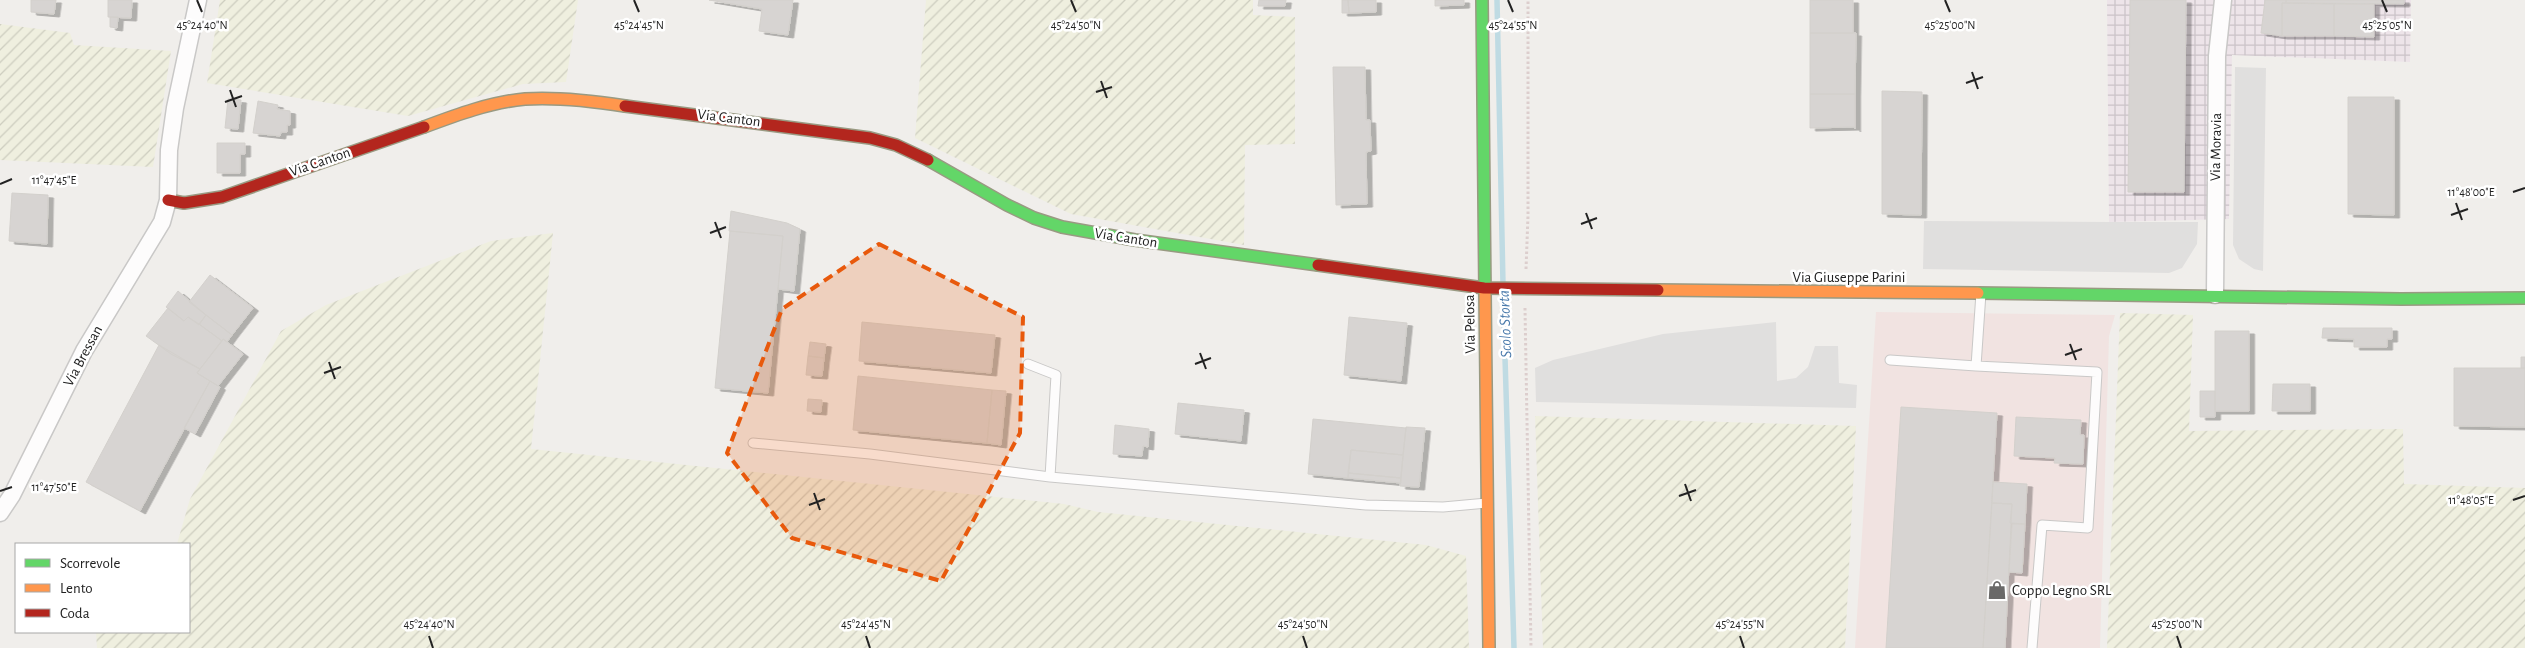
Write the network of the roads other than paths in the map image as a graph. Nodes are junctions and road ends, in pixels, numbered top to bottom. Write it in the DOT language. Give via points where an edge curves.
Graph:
graph roads {
  1 [pos="198,0"];
  2 [pos="1482,0"];
  3 [pos="2223,0"];
  4 [pos="168,200"];
  5 [pos="1488,288"];
  6 [pos="1981,293"];
  7 [pos="2215,294"];
  8 [pos="2525,298"];
  9 [pos="1890,360"];
  10 [pos="1028,364"];
  11 [pos="1976,366"];
  12 [pos="753,443"];
  13 [pos="1050,477"];
  14 [pos="1488,503"];
  15 [pos="0,513"];
  16 [pos="1489,648"];
  17 [pos="2032,648"];
  1 -- 4 [label="street" via="175,108 169,150"];
  2 -- 5 [label="street, Via Pelosa"];
  3 -- 7 [label="street, Via Moravia" via="2217,56"];
  4 -- 5 [label="street, Via Canton" via="184,203 222,197 454,116 506,102 552,99 597,102 870,138 919,155 1007,205 1062,227 1135,240"];
  4 -- 15 [label="street, Via Bressan" via="162,222 84,351"];
  5 -- 6 [label="street, Via Giuseppe Parini"];
  5 -- 14 [label="street, Via Pelosa"];
  6 -- 7 [label="street, Via Giuseppe Parini"];
  6 -- 11 [label="lane"];
  7 -- 8 [label="street, Via Giuseppe Parini" via="2401,299"];
  9 -- 11 [label="lane"];
  10 -- 13 [label="lane" via="1056,375"];
  11 -- 17 [label="lane" via="2097,372 2088,528 2042,526"];
  12 -- 13 [label="lane"];
  13 -- 14 [label="lane" via="1366,505 1443,507"];
  14 -- 16 [label="street, Via Pelosa"];
}
